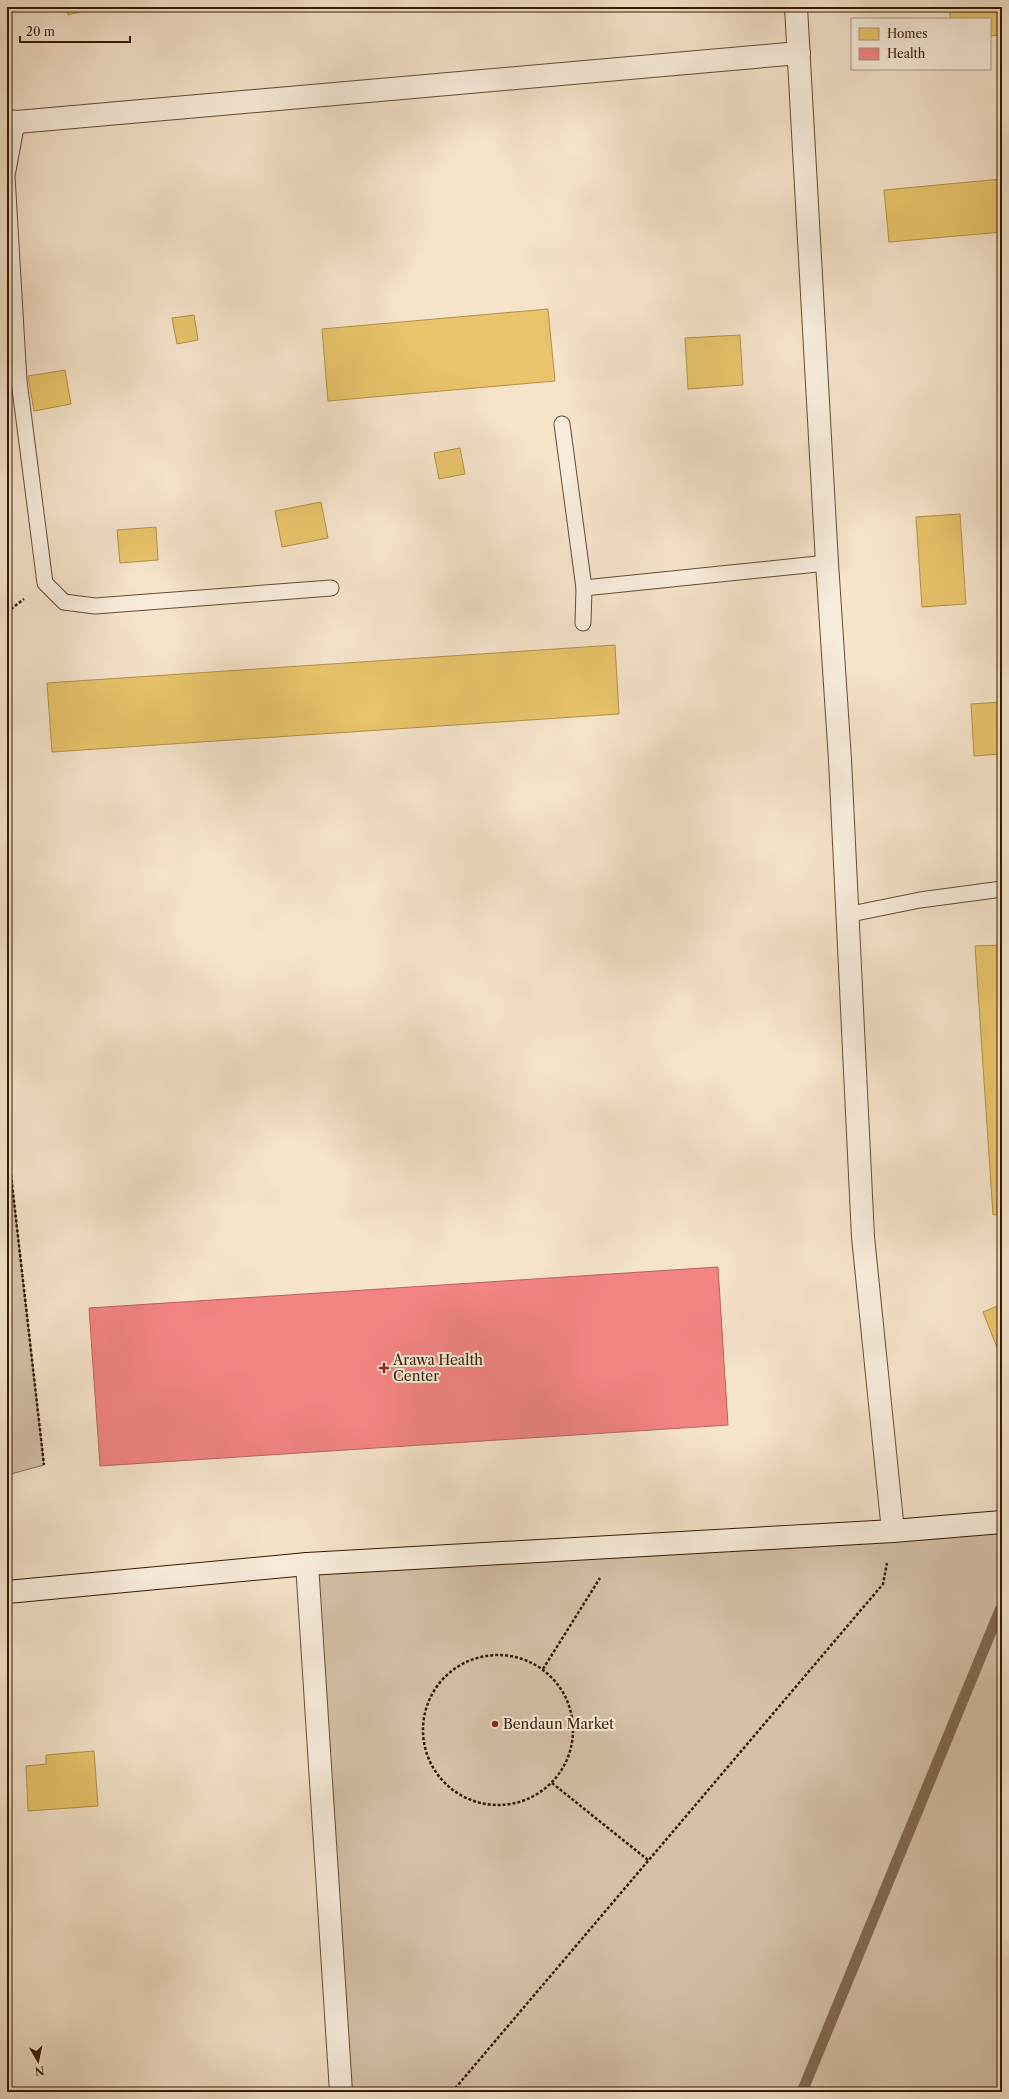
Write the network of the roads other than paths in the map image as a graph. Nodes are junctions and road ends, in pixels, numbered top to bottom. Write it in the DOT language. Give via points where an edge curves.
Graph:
graph roads {
  1 [pos="796,7"];
  2 [pos="799,53"];
  3 [pos="12,122"];
  4 [pos="562,424"];
  5 [pos="827,563"];
  6 [pos="331,588"];
  7 [pos="584,588"];
  8 [pos="583,623"];
  9 [pos="1002,889"];
  10 [pos="846,915"];
  11 [pos="1002,1522"];
  12 [pos="893,1531"];
  13 [pos="307,1564"];
  14 [pos="7,1592"];
  15 [pos="341,2092"];
  1 -- 2 [label="street"];
  2 -- 3 [label="street"];
  2 -- 5 [label="street"];
  3 -- 6 [label="lane" via="7,176 19,381 44,583 64,602 95,606"];
  4 -- 7 [label="lane"];
  5 -- 7 [label="lane"];
  5 -- 10 [label="street" via="840,760"];
  7 -- 8 [label="lane"];
  9 -- 10 [label="lane" via="920,900"];
  10 -- 12 [label="street" via="863,1237"];
  11 -- 12 [label="street"];
  12 -- 13 [label="street"];
  13 -- 14 [label="street"];
  13 -- 15 [label="street"];
}
